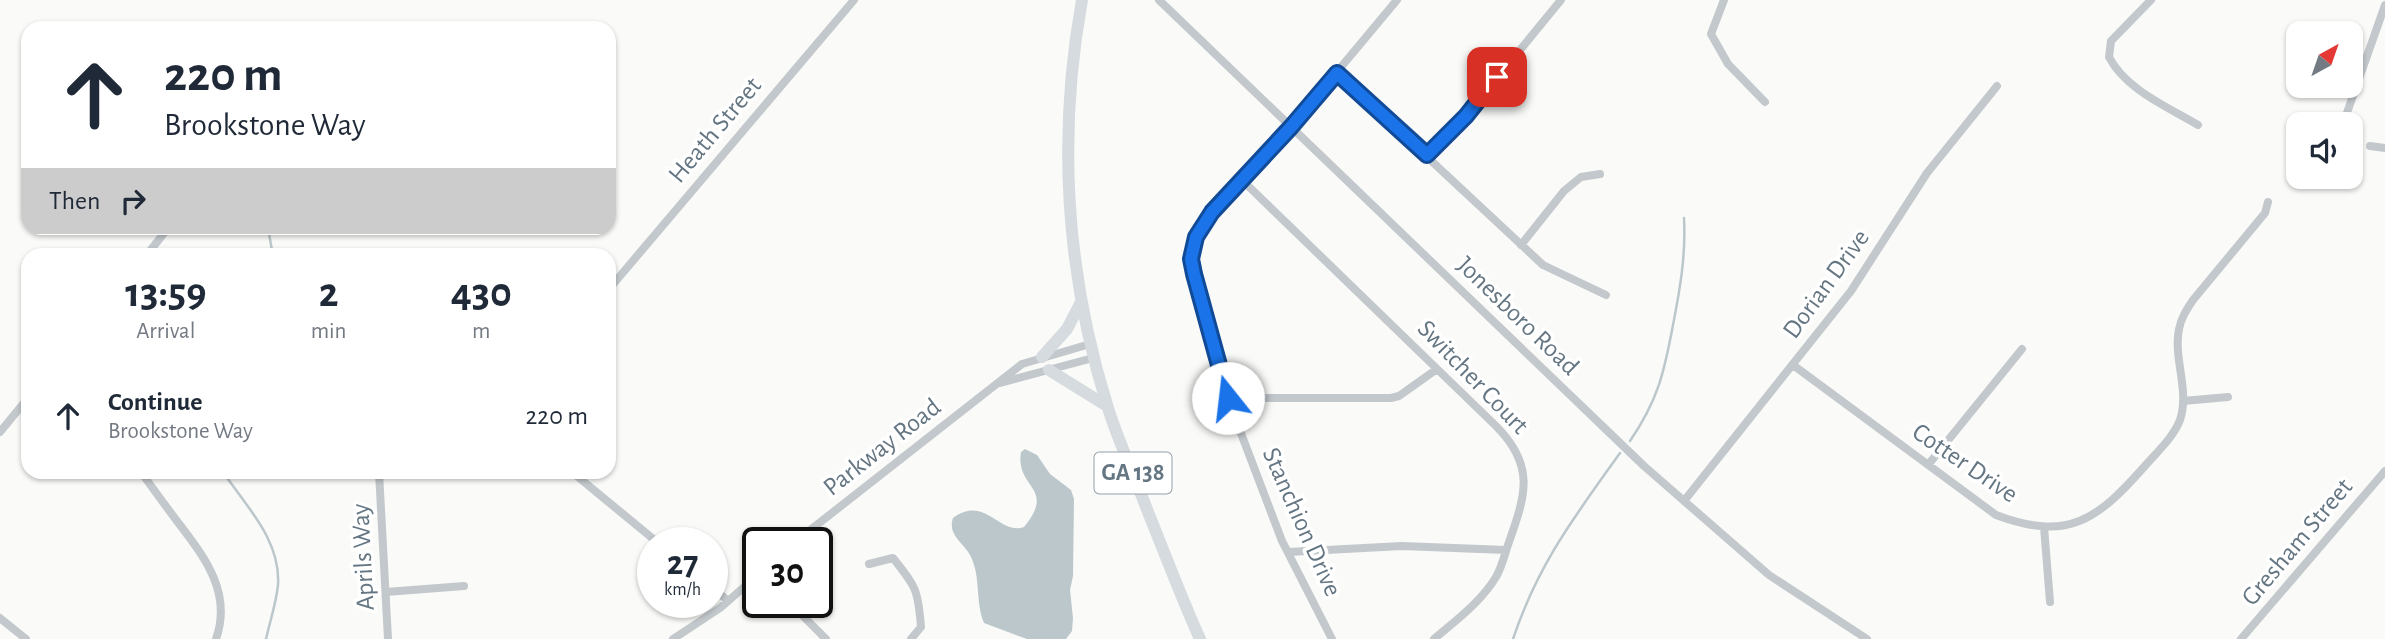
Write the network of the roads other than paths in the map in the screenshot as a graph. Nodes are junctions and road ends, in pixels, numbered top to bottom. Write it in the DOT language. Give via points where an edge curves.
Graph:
graph roads {
  1 [pos="854,0"];
  2 [pos="1082,0"];
  3 [pos="1159,0"];
  4 [pos="1397,0"];
  5 [pos="1560,0"];
  6 [pos="1724,0"];
  7 [pos="2151,0"];
  8 [pos="2385,5"];
  9 [pos="1337,73"];
  10 [pos="1997,86"];
  11 [pos="1765,102"];
  12 [pos="2347,112"];
  13 [pos="2198,125"];
  14 [pos="1291,127"];
  15 [pos="2370,146"];
  16 [pos="2385,148"];
  17 [pos="1427,155"];
  18 [pos="1600,174"];
  19 [pos="1242,180"];
  20 [pos="2268,202"];
  21 [pos="1521,245"];
  22 [pos="616,281"];
  23 [pos="1606,295"];
  24 [pos="1081,302"];
  25 [pos="1090,344"];
  26 [pos="2022,349"];
  27 [pos="1042,357"];
  28 [pos="1093,358"];
  29 [pos="1793,365"];
  30 [pos="1437,369"];
  31 [pos="1049,370"];
  32 [pos="994,385"];
  33 [pos="2228,397"];
  34 [pos="1228,398"];
  35 [pos="2183,401"];
  36 [pos="1107,405"];
  37 [pos="21,406"];
  38 [pos="0,432"];
  39 [pos="1928,465"];
  40 [pos="2385,471"];
  41 [pos="146,479"];
  42 [pos="379,479"];
  43 [pos="580,479"];
  44 [pos="1684,501"];
  45 [pos="639,527"];
  46 [pos="814,527"];
  47 [pos="2044,527"];
  48 [pos="1506,550"];
  49 [pos="1288,552"];
  50 [pos="869,564"];
  51 [pos="464,586"];
  52 [pos="742,589"];
  53 [pos="386,592"];
  54 [pos="728,601"];
  55 [pos="2050,602"];
  56 [pos="0,618"];
  57 [pos="703,618"];
  58 [pos="805,618"];
  59 [pos="26,639"];
  60 [pos="216,639"];
  61 [pos="388,639"];
  62 [pos="673,639"];
  63 [pos="826,639"];
  64 [pos="911,639"];
  65 [pos="1200,639"];
  66 [pos="1332,639"];
  67 [pos="1434,639"];
  68 [pos="1867,639"];
  69 [pos="2241,639"];
  1 -- 22 [label="street, Heath Street"];
  2 -- 24 [label="main road, GA 138" via="1073,49 1067,159"];
  3 -- 14 [label="street, Jonesboro Road"];
  4 -- 9 [label="street, Stanchion Drive"];
  5 -- 17 [label="street" via="1466,116"];
  6 -- 11 [label="street" via="1711,34 1728,64"];
  7 -- 13 [label="street" via="2111,41 2109,57 2140,91"];
  8 -- 12 [label="street"];
  9 -- 14 [label="street, Stanchion Drive"];
  9 -- 17 [label="street"];
  10 -- 29 [label="street, Dorian Drive" via="1927,173 1852,291"];
  14 -- 19 [label="street, Stanchion Drive"];
  14 -- 44 [label="street, Jonesboro Road"];
  15 -- 16 [label="street"];
  17 -- 21 [label="street"];
  18 -- 21 [label="street" via="1581,177 1564,191"];
  19 -- 30 [label="street, Switcher Court"];
  19 -- 34 [label="street, Stanchion Drive" via="1204,222 1191,259"];
  20 -- 35 [label="street, Cotter Drive" via="2265,213 2183,315 2178,342"];
  21 -- 23 [label="street" via="1543,265"];
  24 -- 25 [label="main road, GA 138"];
  24 -- 27 [label="main road" via="1067,329"];
  25 -- 27 [label="street, Parkway Road"];
  25 -- 28 [label="main road, GA 138"];
  26 -- 39 [label="street"];
  27 -- 32 [label="street, Parkway Road" via="1022,364"];
  28 -- 31 [label="street, Parkway Road"];
  28 -- 36 [label="main road, GA 138"];
  29 -- 39 [label="street, Cotter Drive"];
  29 -- 44 [label="street, Dorian Drive"];
  30 -- 34 [label="street" via="1391,398"];
  30 -- 48 [label="street, Switcher Court" via="1508,439 1520,457 1524,493"];
  31 -- 32 [label="street, Parkway Road"];
  31 -- 36 [label="main road"];
  32 -- 46 [label="street, Parkway Road"];
  33 -- 35 [label="street"];
  34 -- 49 [label="street, Stanchion Drive"];
  35 -- 47 [label="street, Cotter Drive" via="2171,437 2117,498 2085,520"];
  36 -- 65 [label="main road, GA 138"];
  37 -- 38 [label="street"];
  39 -- 47 [label="street, Cotter Drive" via="1996,515"];
  40 -- 69 [label="street, Gresham Street"];
  41 -- 60 [label="street" via="212,571 221,601"];
  42 -- 53 [label="street, Aprils Way"];
  43 -- 45 [label="street"];
  44 -- 68 [label="street, Jonesboro Road" via="1769,575"];
  47 -- 55 [label="street"];
  48 -- 49 [label="street" via="1402,547"];
  48 -- 67 [label="street, Switcher Court" via="1497,576 1485,592"];
  49 -- 66 [label="street, Stanchion Drive"];
  50 -- 64 [label="street" via="893,558 913,583 921,627"];
  51 -- 53 [label="street"];
  52 -- 54 [label="street"];
  53 -- 61 [label="street, Aprils Way"];
  56 -- 59 [label="street"];
  57 -- 62 [label="street"];
  58 -- 63 [label="street"];
}
